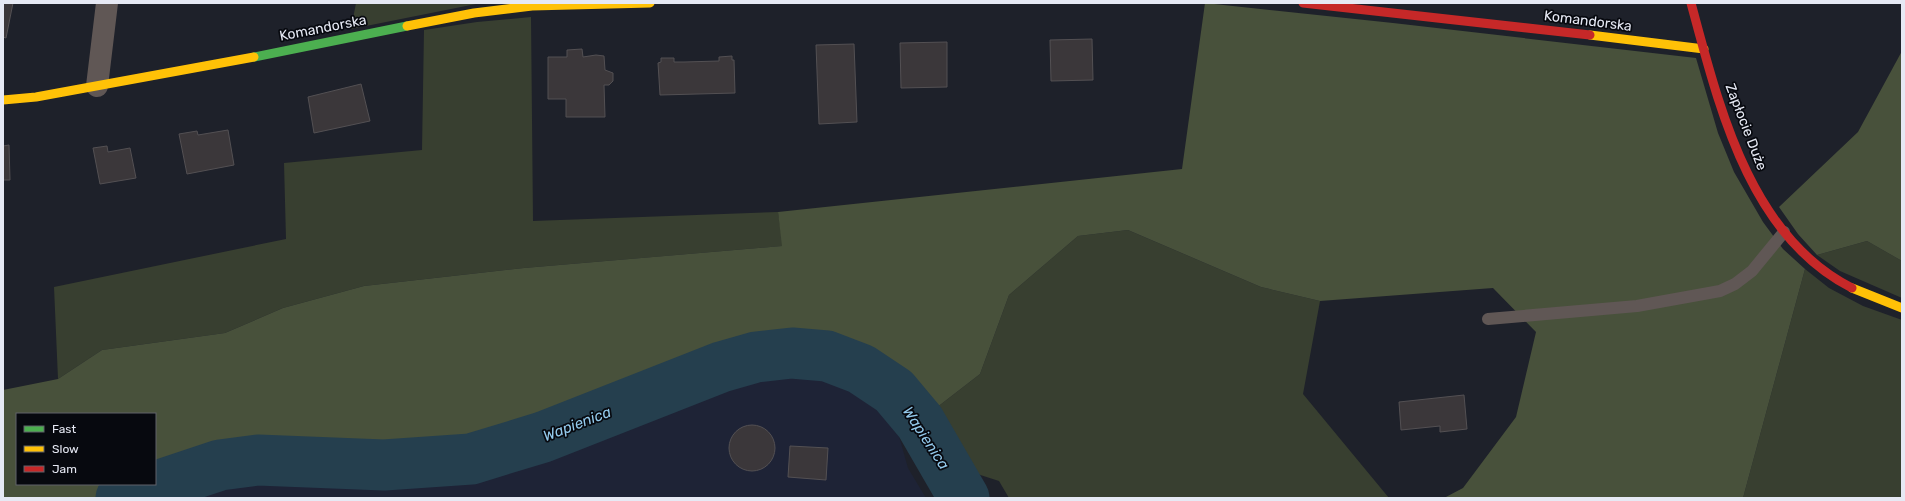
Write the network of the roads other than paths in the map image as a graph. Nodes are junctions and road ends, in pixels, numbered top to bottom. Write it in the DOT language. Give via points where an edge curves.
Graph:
graph roads {
  1 [pos="107,3"];
  2 [pos="650,3"];
  3 [pos="1303,3"];
  4 [pos="1691,3"];
  5 [pos="1704,49"];
  6 [pos="98,86"];
  7 [pos="3,100"];
  8 [pos="1784,232"];
  9 [pos="1902,308"];
  10 [pos="1488,319"];
  1 -- 6 [label="street"];
  2 -- 6 [label="street, Komandorska" via="532,6 474,13"];
  3 -- 5 [label="street, Komandorska"];
  4 -- 5 [label="street, Zapłocie Duże"];
  5 -- 8 [label="street, Zapłocie Duże" via="1729,129 1744,166"];
  6 -- 7 [label="street, Komandorska"];
  8 -- 9 [label="street, Zapłocie Duże" via="1811,261 1834,279"];
  8 -- 10 [label="lane" via="1752,271 1735,284 1720,291 1637,306"];
}
